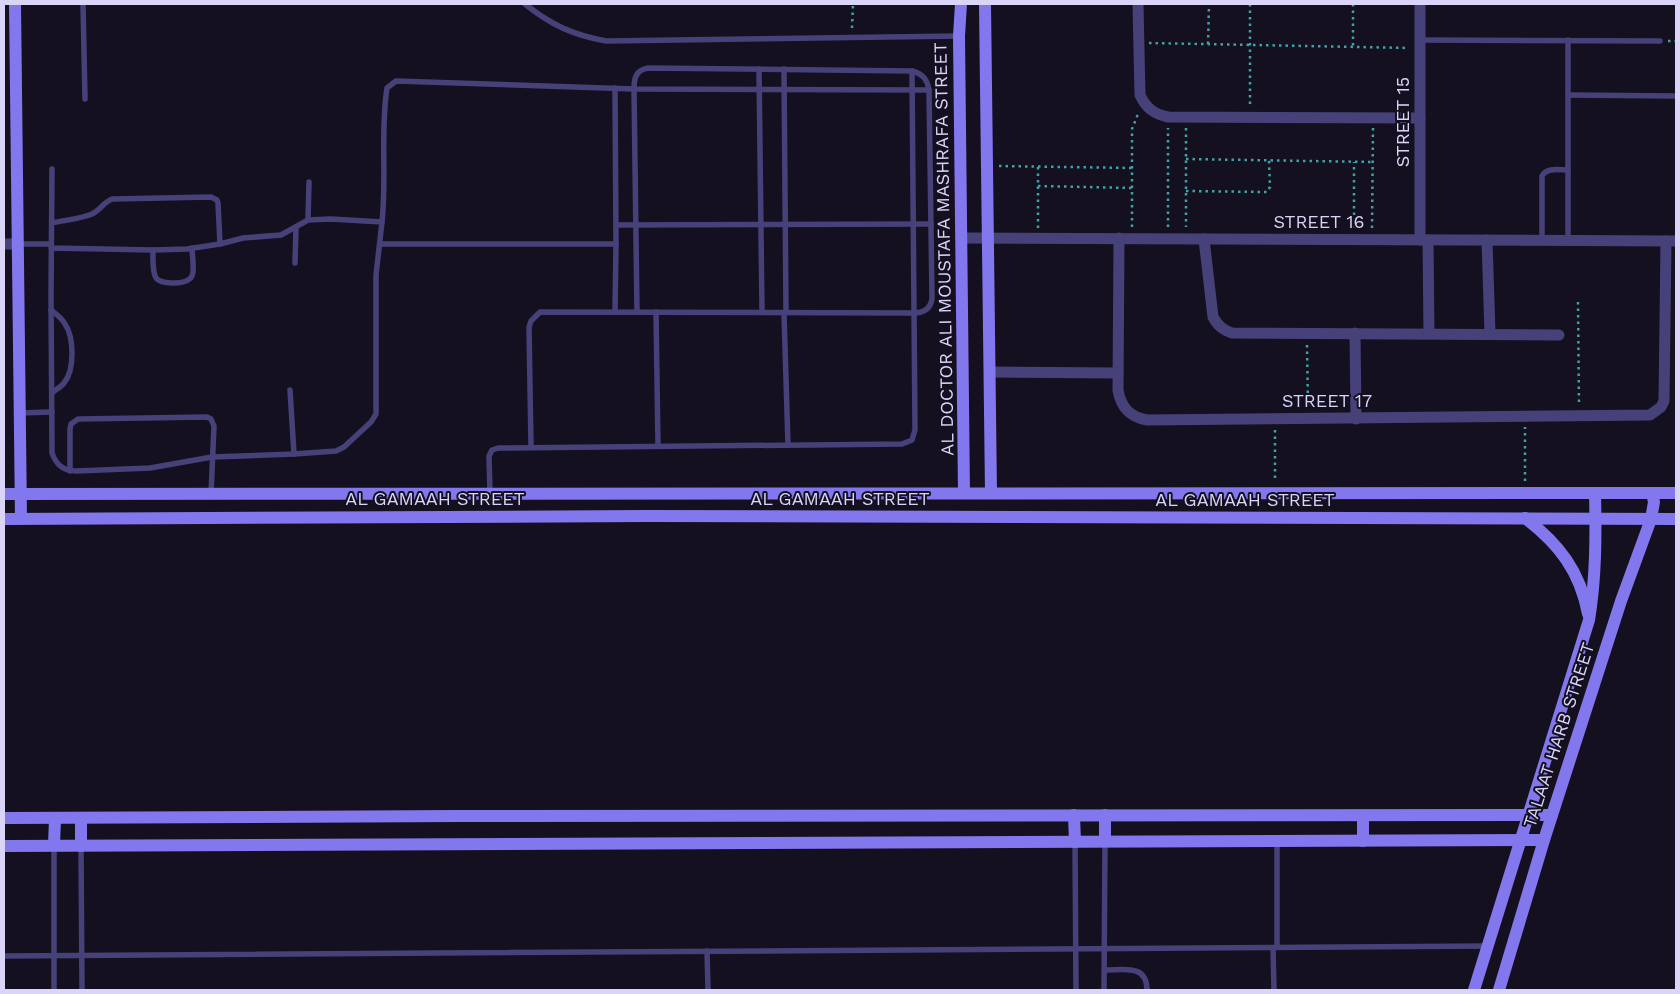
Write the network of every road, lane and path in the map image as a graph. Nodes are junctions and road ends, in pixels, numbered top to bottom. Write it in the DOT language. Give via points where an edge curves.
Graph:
graph roads {
  1 [pos="15,4"];
  2 [pos="83,4"];
  3 [pos="525,4"];
  4 [pos="853,4"];
  5 [pos="961,4"];
  6 [pos="985,4"];
  7 [pos="1138,4"];
  8 [pos="1209,4"];
  9 [pos="1250,4"];
  10 [pos="1353,4"];
  11 [pos="1420,4"];
  12 [pos="959,36"];
  13 [pos="852,37"];
  14 [pos="1568,40"];
  15 [pos="1660,40"];
  16 [pos="1138,43"];
  17 [pos="1208,44"];
  18 [pos="1420,44"];
  19 [pos="1250,45"];
  20 [pos="1353,47"];
  21 [pos="759,69"];
  22 [pos="784,69"];
  23 [pos="912,71"];
  24 [pos="615,88"];
  25 [pos="634,89"];
  26 [pos="759,90"];
  27 [pos="784,90"];
  28 [pos="912,90"];
  29 [pos="929,90"];
  30 [pos="1568,95"];
  31 [pos="1676,96"];
  32 [pos="85,98"];
  33 [pos="1144,104"];
  34 [pos="1168,117"];
  35 [pos="1186,117"];
  36 [pos="1250,118"];
  37 [pos="1373,118"];
  38 [pos="1420,118"];
  39 [pos="1186,159"];
  40 [pos="1269,160"];
  41 [pos="1354,162"];
  42 [pos="1373,162"];
  43 [pos="987,166"];
  44 [pos="1038,167"];
  45 [pos="1132,168"];
  46 [pos="52,169"];
  47 [pos="1568,170"];
  48 [pos="309,182"];
  49 [pos="1038,186"];
  50 [pos="1132,188"];
  51 [pos="1186,191"];
  52 [pos="308,220"];
  53 [pos="382,222"];
  54 [pos="52,223"];
  55 [pos="785,224"];
  56 [pos="913,224"];
  57 [pos="931,224"];
  58 [pos="616,225"];
  59 [pos="636,225"];
  60 [pos="761,225"];
  61 [pos="296,227"];
  62 [pos="962,238"];
  63 [pos="989,238"];
  64 [pos="1038,238"];
  65 [pos="1119,238"];
  66 [pos="1132,238"];
  67 [pos="1168,239"];
  68 [pos="1186,239"];
  69 [pos="1204,239"];
  70 [pos="1354,239"];
  71 [pos="1372,239"];
  72 [pos="1424,240"];
  73 [pos="1487,240"];
  74 [pos="1542,240"];
  75 [pos="1568,240"];
  76 [pos="1671,241"];
  77 [pos="4,244"];
  78 [pos="18,244"];
  79 [pos="220,244"];
  80 [pos="380,244"];
  81 [pos="616,244"];
  82 [pos="51,246"];
  83 [pos="192,248"];
  84 [pos="153,250"];
  85 [pos="295,263"];
  86 [pos="1578,302"];
  87 [pos="51,310"];
  88 [pos="615,312"];
  89 [pos="637,312"];
  90 [pos="656,312"];
  91 [pos="762,312"];
  92 [pos="785,312"];
  93 [pos="914,313"];
  94 [pos="1307,333"];
  95 [pos="1355,334"];
  96 [pos="1429,334"];
  97 [pos="1490,334"];
  98 [pos="1559,335"];
  99 [pos="1670,367"];
  100 [pos="991,372"];
  101 [pos="1118,372"];
  102 [pos="290,390"];
  103 [pos="52,393"];
  104 [pos="1664,401"];
  105 [pos="1676,401"];
  106 [pos="52,412"];
  107 [pos="19,413"];
  108 [pos="1526,417"];
  109 [pos="1579,417"];
  110 [pos="1356,418"];
  111 [pos="1275,419"];
  112 [pos="1308,419"];
  113 [pos="788,445"];
  114 [pos="658,446"];
  115 [pos="531,447"];
  116 [pos="294,454"];
  117 [pos="212,457"];
  118 [pos="70,471"];
  119 [pos="647,493"];
  120 [pos="964,493"];
  121 [pos="991,493"];
  122 [pos="1275,493"];
  123 [pos="1525,493"];
  124 [pos="1595,493"];
  125 [pos="1652,493"];
  126 [pos="1676,493"];
  127 [pos="4,494"];
  128 [pos="20,494"];
  129 [pos="211,494"];
  130 [pos="490,494"];
  131 [pos="647,516"];
  132 [pos="1525,518"];
  133 [pos="4,519"];
  134 [pos="20,519"];
  135 [pos="1676,519"];
  136 [pos="1596,520"];
  137 [pos="1651,520"];
  138 [pos="1589,620"];
  139 [pos="1105,815"];
  140 [pos="1528,815"];
  141 [pos="1552,815"];
  142 [pos="1074,816"];
  143 [pos="1363,816"];
  144 [pos="4,818"];
  145 [pos="55,819"];
  146 [pos="81,819"];
  147 [pos="1363,840"];
  148 [pos="1520,840"];
  149 [pos="1544,840"];
  150 [pos="1105,841"];
  151 [pos="1277,841"];
  152 [pos="1074,842"];
  153 [pos="4,846"];
  154 [pos="54,846"];
  155 [pos="80,846"];
  156 [pos="1488,946"];
  157 [pos="1275,947"];
  158 [pos="1076,949"];
  159 [pos="1105,949"];
  160 [pos="707,951"];
  161 [pos="82,955"];
  162 [pos="4,956"];
  163 [pos="54,956"];
  164 [pos="1105,970"];
  165 [pos="54,990"];
  166 [pos="82,990"];
  167 [pos="708,990"];
  168 [pos="1076,990"];
  169 [pos="1104,990"];
  170 [pos="1147,990"];
  171 [pos="1274,990"];
  172 [pos="1474,990"];
  173 [pos="1499,990"];
  1 -- 78 [label="main road"];
  2 -- 32 [label="lane"];
  3 -- 13 [label="lane" via="562,29 606,41"];
  4 -- 13 [label="path"];
  5 -- 12 [label="main road, AL DOCTOR ALI MOUSTAFA MASHRAFA STREET"];
  6 -- 43 [label="main road"];
  7 -- 16 [label="street"];
  8 -- 17 [label="path"];
  9 -- 19 [label="path"];
  10 -- 20 [label="path"];
  11 -- 18 [label="street, STREET 15"];
  12 -- 13 [label="lane"];
  12 -- 62 [label="main road, AL DOCTOR ALI MOUSTAFA MASHRAFA STREET"];
  14 -- 15 [label="lane"];
  14 -- 18 [label="lane"];
  14 -- 30 [label="lane"];
  16 -- 17 [label="path"];
  16 -- 33 [label="street" via="1140,95"];
  17 -- 19 [label="path"];
  18 -- 20 [label="path"];
  18 -- 38 [label="street, STREET 15"];
  19 -- 20 [label="path"];
  19 -- 36 [label="path"];
  21 -- 22 [label="lane"];
  21 -- 25 [label="lane" via="648,68 638,72"];
  21 -- 26 [label="lane"];
  22 -- 23 [label="lane"];
  22 -- 27 [label="lane"];
  23 -- 28 [label="lane"];
  23 -- 29 [label="lane" via="924,77"];
  24 -- 25 [label="lane"];
  24 -- 53 [label="lane" via="396,81 387,88 384,105"];
  24 -- 58 [label="lane"];
  25 -- 26 [label="lane"];
  25 -- 59 [label="lane"];
  26 -- 27 [label="lane"];
  26 -- 60 [label="lane"];
  27 -- 28 [label="lane"];
  27 -- 55 [label="lane"];
  28 -- 29 [label="lane"];
  28 -- 56 [label="lane"];
  29 -- 57 [label="lane"];
  30 -- 31 [label="lane"];
  30 -- 47 [label="lane"];
  33 -- 34 [label="street" via="1151,111"];
  33 -- 45 [label="path" via="1132,129"];
  34 -- 35 [label="street"];
  34 -- 67 [label="path"];
  35 -- 36 [label="street"];
  35 -- 39 [label="path"];
  36 -- 37 [label="street"];
  37 -- 38 [label="street"];
  37 -- 42 [label="path"];
  38 -- 72 [label="street, STREET 15"];
  39 -- 40 [label="path"];
  39 -- 51 [label="path"];
  40 -- 41 [label="path"];
  40 -- 51 [label="path" via="1270,187 1267,192"];
  41 -- 42 [label="path"];
  41 -- 70 [label="path"];
  42 -- 71 [label="path"];
  43 -- 44 [label="path"];
  43 -- 63 [label="main road"];
  44 -- 45 [label="path"];
  44 -- 49 [label="path"];
  45 -- 50 [label="path"];
  46 -- 54 [label="lane"];
  47 -- 74 [label="lane" via="1548,170 1542,176"];
  47 -- 75 [label="lane"];
  48 -- 52 [label="lane"];
  49 -- 50 [label="path"];
  49 -- 64 [label="path"];
  50 -- 66 [label="path"];
  51 -- 68 [label="path"];
  52 -- 53 [label="lane"];
  52 -- 61 [label="lane"];
  53 -- 80 [label="lane"];
  54 -- 79 [label="lane" via="98,211 112,199 211,197 218,203"];
  54 -- 82 [label="lane"];
  55 -- 56 [label="lane"];
  55 -- 60 [label="lane"];
  55 -- 92 [label="lane"];
  56 -- 57 [label="lane"];
  56 -- 93 [label="lane"];
  57 -- 93 [label="lane" via="932,303 925,311"];
  58 -- 59 [label="lane"];
  58 -- 81 [label="lane"];
  59 -- 60 [label="lane"];
  59 -- 89 [label="lane"];
  60 -- 91 [label="lane"];
  61 -- 79 [label="lane" via="281,235 243,238"];
  61 -- 85 [label="lane"];
  62 -- 63 [label="street, STREET 16"];
  62 -- 120 [label="main road, AL DOCTOR ALI MOUSTAFA MASHRAFA STREET"];
  63 -- 64 [label="street, STREET 16"];
  63 -- 100 [label="main road"];
  64 -- 65 [label="street, STREET 16"];
  65 -- 66 [label="street, STREET 16"];
  65 -- 101 [label="street, STREET 17"];
  66 -- 67 [label="street, STREET 16"];
  67 -- 68 [label="street, STREET 16"];
  68 -- 69 [label="street, STREET 16"];
  69 -- 70 [label="street, STREET 16"];
  69 -- 94 [label="street" via="1213,317 1217,324 1232,333"];
  70 -- 71 [label="street, STREET 16"];
  71 -- 72 [label="street, STREET 16"];
  72 -- 73 [label="street, STREET 16"];
  72 -- 96 [label="street, STREET 15"];
  73 -- 74 [label="street, STREET 16"];
  73 -- 97 [label="street"];
  74 -- 75 [label="street, STREET 16"];
  75 -- 76 [label="street, STREET 16"];
  76 -- 99 [label="street"];
  77 -- 78 [label="street"];
  78 -- 82 [label="lane"];
  78 -- 107 [label="main road"];
  79 -- 83 [label="lane"];
  80 -- 81 [label="lane"];
  80 -- 116 [label="lane" via="376,275 376,414 340,450"];
  81 -- 88 [label="lane"];
  82 -- 84 [label="lane"];
  82 -- 87 [label="lane"];
  83 -- 84 [label="lane"];
  83 -- 84 [label="lane" via="192,276 186,281 164,283 154,275"];
  86 -- 109 [label="path"];
  87 -- 103 [label="lane"];
  87 -- 103 [label="lane" via="65,323 72,356 64,384"];
  88 -- 89 [label="lane"];
  88 -- 115 [label="lane" via="540,312 531,321"];
  89 -- 90 [label="lane"];
  90 -- 91 [label="lane"];
  90 -- 114 [label="lane"];
  91 -- 92 [label="lane"];
  92 -- 93 [label="lane"];
  92 -- 113 [label="lane"];
  93 -- 113 [label="lane" via="915,430 912,440 902,444"];
  94 -- 95 [label="street"];
  94 -- 112 [label="path"];
  95 -- 96 [label="street"];
  95 -- 110 [label="street"];
  96 -- 97 [label="street"];
  97 -- 98 [label="street"];
  99 -- 104 [label="street"];
  100 -- 101 [label="street"];
  100 -- 121 [label="main road"];
  101 -- 111 [label="street, STREET 17" via="1120,399 1130,414 1138,418"];
  102 -- 116 [label="lane"];
  103 -- 106 [label="lane"];
  104 -- 105 [label="street"];
  104 -- 109 [label="street, STREET 17" via="1650,415"];
  106 -- 107 [label="lane"];
  106 -- 118 [label="lane" via="52,453 60,466"];
  107 -- 128 [label="main road"];
  108 -- 109 [label="street, STREET 17"];
  108 -- 110 [label="street, STREET 17"];
  108 -- 123 [label="path"];
  110 -- 112 [label="street, STREET 17"];
  111 -- 112 [label="street, STREET 17"];
  111 -- 122 [label="path"];
  113 -- 114 [label="lane"];
  114 -- 115 [label="lane"];
  115 -- 130 [label="lane" via="492,450 489,456"];
  116 -- 117 [label="lane"];
  117 -- 118 [label="lane" via="150,468"];
  117 -- 118 [label="lane" via="214,426 206,417 82,418 74,421 70,429"];
  117 -- 129 [label="lane"];
  119 -- 120 [label="main road, AL GAMAAH STREET"];
  119 -- 130 [label="main road, AL GAMAAH STREET"];
  119 -- 131 [label="main road"];
  120 -- 121 [label="main road, AL GAMAAH STREET"];
  121 -- 122 [label="main road, AL GAMAAH STREET"];
  122 -- 123 [label="main road, AL GAMAAH STREET"];
  123 -- 124 [label="main road, AL GAMAAH STREET"];
  124 -- 125 [label="main road, AL GAMAAH STREET"];
  124 -- 136 [label="main road, TALAAT HARB STREET"];
  125 -- 126 [label="main road, AL GAMAAH STREET"];
  125 -- 137 [label="main road, TALAAT HARB STREET"];
  127 -- 128 [label="main road, AL GAMAAH STREET"];
  128 -- 129 [label="main road, AL GAMAAH STREET"];
  128 -- 134 [label="main road"];
  129 -- 130 [label="main road, AL GAMAAH STREET"];
  131 -- 132 [label="main road, AL GAMAAH STREET"];
  131 -- 134 [label="main road, AL GAMAAH STREET"];
  132 -- 136 [label="main road, AL GAMAAH STREET"];
  132 -- 138 [label="main road" via="1557,546 1569,563 1585,600"];
  133 -- 134 [label="main road, AL GAMAAH STREET"];
  135 -- 137 [label="main road, AL GAMAAH STREET"];
  136 -- 137 [label="main road, AL GAMAAH STREET"];
  136 -- 138 [label="main road, TALAAT HARB STREET" via="1596,568"];
  137 -- 141 [label="main road, TALAAT HARB STREET" via="1621,601"];
  138 -- 140 [label="main road, TALAAT HARB STREET"];
  139 -- 142 [label="main road"];
  139 -- 143 [label="main road"];
  139 -- 150 [label="main road"];
  140 -- 141 [label="main road"];
  140 -- 143 [label="main road"];
  140 -- 148 [label="main road, TALAAT HARB STREET"];
  141 -- 149 [label="main road, TALAAT HARB STREET"];
  142 -- 146 [label="main road"];
  142 -- 152 [label="main road"];
  143 -- 147 [label="main road"];
  144 -- 145 [label="main road"];
  145 -- 146 [label="main road"];
  145 -- 154 [label="main road"];
  146 -- 155 [label="main road"];
  147 -- 148 [label="main road"];
  147 -- 151 [label="main road"];
  148 -- 149 [label="main road"];
  148 -- 156 [label="main road, TALAAT HARB STREET"];
  149 -- 173 [label="main road, TALAAT HARB STREET"];
  150 -- 151 [label="main road"];
  150 -- 152 [label="main road"];
  150 -- 159 [label="lane"];
  151 -- 157 [label="lane"];
  152 -- 155 [label="main road"];
  152 -- 158 [label="lane"];
  153 -- 154 [label="main road"];
  154 -- 155 [label="main road"];
  154 -- 163 [label="lane"];
  155 -- 161 [label="lane"];
  156 -- 157 [label="lane"];
  156 -- 172 [label="main road, TALAAT HARB STREET"];
  157 -- 159 [label="lane"];
  157 -- 171 [label="lane"];
  158 -- 159 [label="lane"];
  158 -- 160 [label="lane"];
  158 -- 168 [label="lane"];
  159 -- 164 [label="lane"];
  160 -- 161 [label="lane"];
  160 -- 167 [label="lane"];
  161 -- 163 [label="lane"];
  161 -- 166 [label="lane"];
  162 -- 163 [label="lane"];
  163 -- 165 [label="lane"];
  164 -- 169 [label="lane"];
  164 -- 170 [label="lane" via="1143,974"];
}
